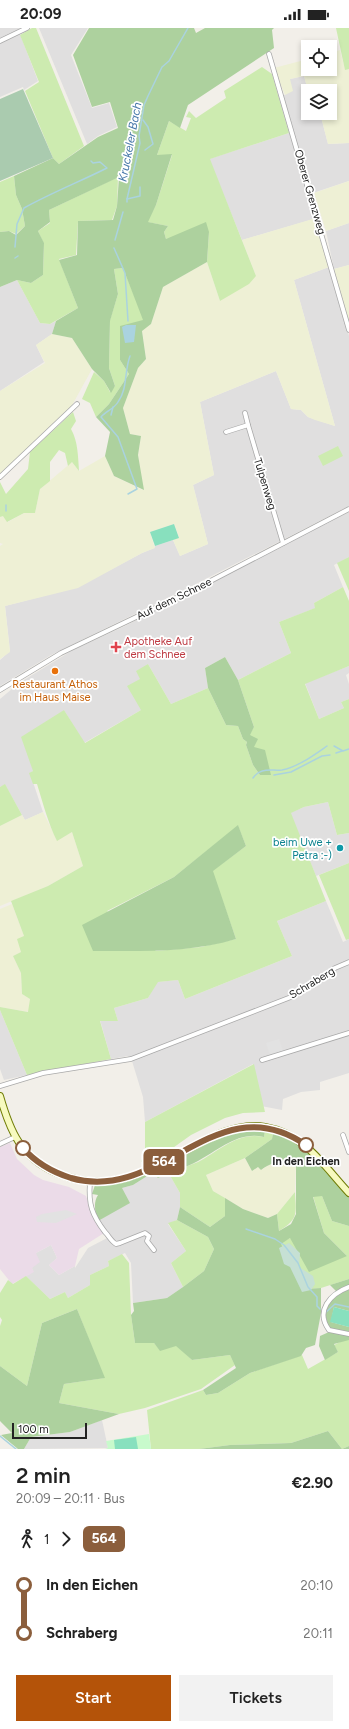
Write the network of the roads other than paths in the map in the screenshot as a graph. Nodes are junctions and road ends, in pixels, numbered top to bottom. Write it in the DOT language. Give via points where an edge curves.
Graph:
graph roads {
  1 [pos="27,28"];
  2 [pos="0,41"];
  3 [pos="269,54"];
  4 [pos="349,330"];
  5 [pos="77,404"];
  6 [pos="245,413"];
  7 [pos="248,425"];
  8 [pos="226,432"];
  9 [pos="0,477"];
  10 [pos="349,509"];
  11 [pos="283,543"];
  12 [pos="0,690"];
  13 [pos="349,962"];
  14 [pos="349,1033"];
  15 [pos="262,1060"];
  16 [pos="0,1086"];
  17 [pos="0,1096"];
  18 [pos="343,1135"];
  19 [pos="15,1138"];
  20 [pos="0,1144"];
  21 [pos="349,1152"];
  22 [pos="90,1182"];
  23 [pos="349,1192"];
  24 [pos="154,1250"];
  25 [pos="349,1287"];
  26 [pos="349,1334"];
  1 -- 2 [label="street"];
  3 -- 4 [label="street, Oberer Grenzweg"];
  5 -- 9 [label="street"];
  6 -- 7 [label="street, Tulpenweg"];
  7 -- 8 [label="street"];
  7 -- 11 [label="street, Tulpenweg"];
  10 -- 11 [label="street, Auf dem Schnee"];
  11 -- 12 [label="street, Auf dem Schnee" via="61,653"];
  13 -- 16 [label="street, Schraberg" via="335,968 291,997 131,1059 43,1073"];
  14 -- 15 [label="street"];
  17 -- 19 [label="main road"];
  18 -- 21 [label="street"];
  19 -- 20 [label="street"];
  19 -- 22 [label="main road" via="36,1162 54,1171"];
  22 -- 23 [label="main road" via="118,1180 138,1174 218,1134 257,1126 283,1132 306,1145"];
  22 -- 24 [label="street" via="90,1206 97,1222 112,1241 116,1244 145,1233 149,1236 147,1241"];
  25 -- 26 [label="street" via="328,1300 324,1314 325,1325 329,1330"];
}
